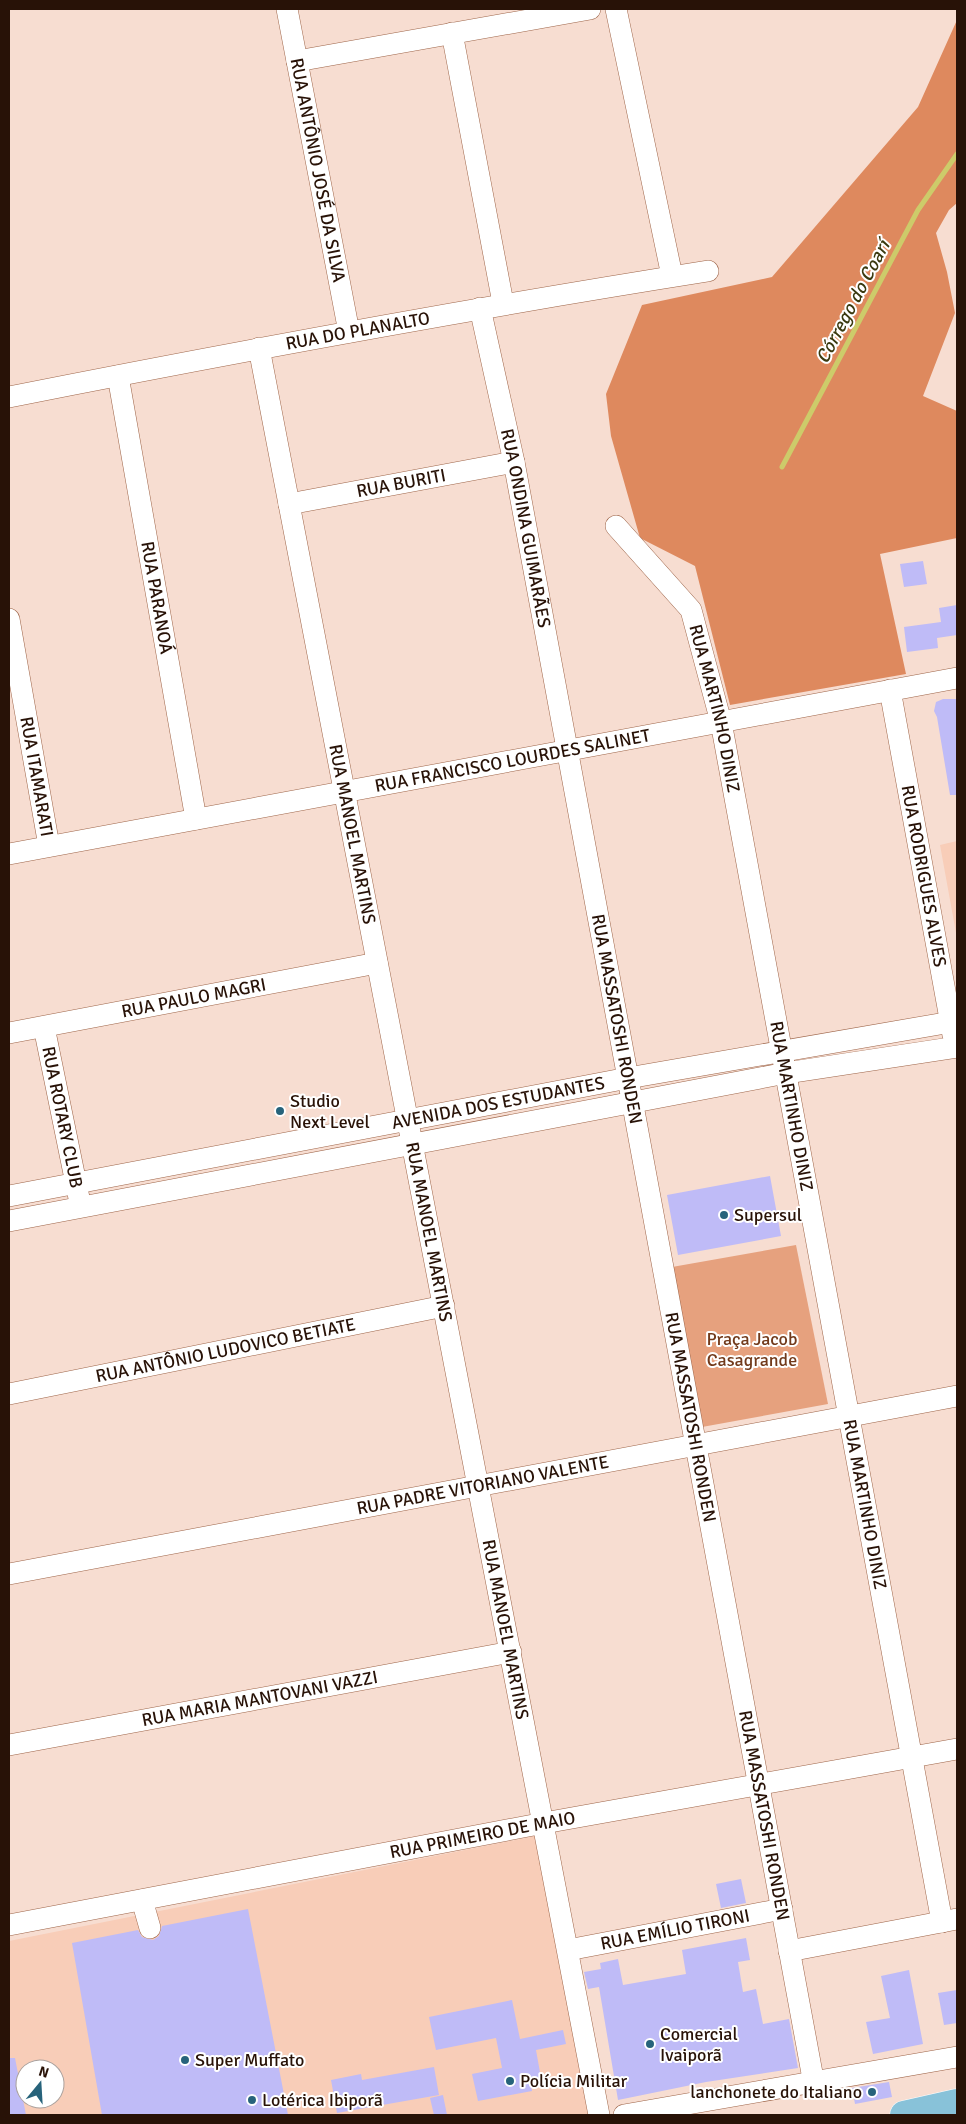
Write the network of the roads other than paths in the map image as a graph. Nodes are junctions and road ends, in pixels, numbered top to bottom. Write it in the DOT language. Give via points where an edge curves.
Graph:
graph roads {
  1 [pos="287,9"];
  2 [pos="590,9"];
  3 [pos="616,9"];
  4 [pos="452,33"];
  5 [pos="297,61"];
  6 [pos="708,271"];
  7 [pos="672,276"];
  8 [pos="504,303"];
  9 [pos="480,308"];
  10 [pos="349,332"];
  11 [pos="259,348"];
  12 [pos="118,376"];
  13 [pos="9,397"];
  14 [pos="514,462"];
  15 [pos="289,504"];
  16 [pos="616,526"];
  17 [pos="9,619"];
  18 [pos="957,678"];
  19 [pos="890,690"];
  20 [pos="720,722"];
  21 [pos="567,750"];
  22 [pos="344,792"];
  23 [pos="196,819"];
  24 [pos="49,846"];
  25 [pos="9,854"];
  26 [pos="377,963"];
  27 [pos="954,1021"];
  28 [pos="44,1027"];
  29 [pos="9,1033"];
  30 [pos="782,1051"];
  31 [pos="956,1052"];
  32 [pos="786,1073"];
  33 [pos="628,1078"];
  34 [pos="632,1102"];
  35 [pos="408,1120"];
  36 [pos="413,1144"];
  37 [pos="246,1152"];
  38 [pos="250,1175"];
  39 [pos="76,1185"];
  40 [pos="9,1196"];
  41 [pos="81,1208"];
  42 [pos="9,1221"];
  43 [pos="444,1306"];
  44 [pos="9,1394"];
  45 [pos="957,1396"];
  46 [pos="849,1416"];
  47 [pos="694,1445"];
  48 [pos="479,1486"];
  49 [pos="9,1574"];
  50 [pos="511,1652"];
  51 [pos="9,1745"];
  52 [pos="957,1749"];
  53 [pos="912,1757"];
  54 [pos="759,1786"];
  55 [pos="544,1823"];
  56 [pos="142,1900"];
  57 [pos="782,1910"];
  58 [pos="950,1921"];
  59 [pos="9,1925"];
  60 [pos="150,1928"];
  61 [pos="568,1950"];
  62 [pos="789,1951"];
  63 [pos="957,2057"];
  64 [pos="814,2084"];
  65 [pos="957,2103"];
  66 [pos="599,2115"];
  67 [pos="624,2115"];
  68 [pos="904,2115"];
  1 -- 5 [label="street, RUA ANTÔNIO JOSÉ DA SILVA"];
  2 -- 4 [label="street"];
  3 -- 7 [label="street"];
  4 -- 5 [label="street"];
  4 -- 8 [label="street"];
  5 -- 10 [label="street, RUA ANTÔNIO JOSÉ DA SILVA"];
  6 -- 7 [label="street, RUA DO PLANALTO"];
  7 -- 8 [label="street, RUA DO PLANALTO"];
  8 -- 9 [label="street, RUA DO PLANALTO"];
  9 -- 10 [label="street, RUA DO PLANALTO"];
  9 -- 14 [label="street, RUA ONDINA GUIMARÃES"];
  10 -- 11 [label="street, RUA DO PLANALTO"];
  11 -- 12 [label="street, RUA DO PLANALTO"];
  11 -- 15 [label="street, RUA MANOEL MARTINS"];
  12 -- 13 [label="street, RUA DO PLANALTO"];
  12 -- 23 [label="street, RUA PARANOÁ"];
  14 -- 15 [label="street, RUA BURITI"];
  14 -- 21 [label="street, RUA ONDINA GUIMARÃES"];
  15 -- 22 [label="street, RUA MANOEL MARTINS"];
  16 -- 20 [label="street, RUA MARTINHO DINIZ" via="691,610"];
  17 -- 24 [label="street, RUA ITAMARATI"];
  18 -- 19 [label="street, RUA FRANCISCO LOURDES SALINET"];
  19 -- 20 [label="street, RUA FRANCISCO LOURDES SALINET"];
  19 -- 27 [label="street, RUA RODRIGUES ALVES"];
  20 -- 21 [label="street, RUA FRANCISCO LOURDES SALINET"];
  20 -- 30 [label="street, RUA MARTINHO DINIZ"];
  21 -- 22 [label="street, RUA FRANCISCO LOURDES SALINET"];
  21 -- 33 [label="street, RUA MASSATOSHI RONDEN"];
  22 -- 23 [label="street, RUA FRANCISCO LOURDES SALINET"];
  22 -- 26 [label="street, RUA MANOEL MARTINS"];
  23 -- 24 [label="street, RUA FRANCISCO LOURDES SALINET"];
  24 -- 25 [label="street, RUA FRANCISCO LOURDES SALINET"];
  26 -- 28 [label="street, RUA PAULO MAGRI"];
  26 -- 35 [label="street, RUA MANOEL MARTINS"];
  27 -- 30 [label="street, AVENIDA DOS ESTUDANTES"];
  27 -- 31 [label="street, RUA RODRIGUES ALVES"];
  28 -- 29 [label="street, RUA PAULO MAGRI"];
  28 -- 39 [label="street, RUA ROTARY CLUB"];
  30 -- 32 [label="street, RUA MARTINHO DINIZ"];
  30 -- 33 [label="street, AVENIDA DOS ESTUDANTES"];
  31 -- 32 [label="street, AVENIDA DOS ESTUDANTES"];
  32 -- 34 [label="street, AVENIDA DOS ESTUDANTES"];
  32 -- 46 [label="street, RUA MARTINHO DINIZ"];
  33 -- 34 [label="street, RUA MASSATOSHI RONDEN"];
  33 -- 35 [label="street, AVENIDA DOS ESTUDANTES"];
  34 -- 36 [label="street, AVENIDA DOS ESTUDANTES"];
  34 -- 47 [label="street, RUA MASSATOSHI RONDEN"];
  35 -- 36 [label="street, RUA MANOEL MARTINS"];
  35 -- 37 [label="street, AVENIDA DOS ESTUDANTES"];
  36 -- 38 [label="street, AVENIDA DOS ESTUDANTES"];
  36 -- 43 [label="street, RUA MANOEL MARTINS"];
  37 -- 38 [label="street"];
  37 -- 39 [label="street, AVENIDA DOS ESTUDANTES"];
  38 -- 41 [label="street, AVENIDA DOS ESTUDANTES"];
  39 -- 40 [label="street, AVENIDA DOS ESTUDANTES"];
  39 -- 41 [label="street, RUA ROTARY CLUB"];
  41 -- 42 [label="street, AVENIDA DOS ESTUDANTES"];
  43 -- 44 [label="street, RUA ANTÔNIO LUDOVICO BETIATE"];
  43 -- 48 [label="street, RUA MANOEL MARTINS"];
  45 -- 46 [label="street, RUA PADRE VITORIANO VALENTE"];
  46 -- 47 [label="street, RUA PADRE VITORIANO VALENTE"];
  46 -- 53 [label="street, RUA MARTINHO DINIZ"];
  47 -- 48 [label="street, RUA PADRE VITORIANO VALENTE"];
  47 -- 54 [label="street, RUA MASSATOSHI RONDEN"];
  48 -- 49 [label="street, RUA PADRE VITORIANO VALENTE"];
  48 -- 50 [label="street, RUA MANOEL MARTINS"];
  50 -- 51 [label="street, RUA MARIA MANTOVANI VAZZI"];
  50 -- 55 [label="street, RUA MANOEL MARTINS"];
  52 -- 53 [label="street, RUA PRIMEIRO DE MAIO"];
  53 -- 54 [label="street, RUA PRIMEIRO DE MAIO"];
  53 -- 58 [label="street, RUA MARTINHO DINIZ"];
  54 -- 55 [label="street, RUA PRIMEIRO DE MAIO"];
  54 -- 57 [label="street, RUA MASSATOSHI RONDEN"];
  55 -- 56 [label="street, RUA PRIMEIRO DE MAIO"];
  55 -- 61 [label="street, RUA MANOEL MARTINS"];
  56 -- 59 [label="street, RUA PRIMEIRO DE MAIO"];
  56 -- 60 [label="street"];
  57 -- 61 [label="street, RUA EMÍLIO TIRONI"];
  57 -- 62 [label="street, RUA MASSATOSHI RONDEN"];
  58 -- 62 [label="street"];
  61 -- 66 [label="street, RUA MANOEL MARTINS"];
  62 -- 64 [label="street, RUA MASSATOSHI RONDEN"];
  63 -- 64 [label="street"];
  64 -- 67 [label="street"];
  65 -- 68 [label="main road"];
}
